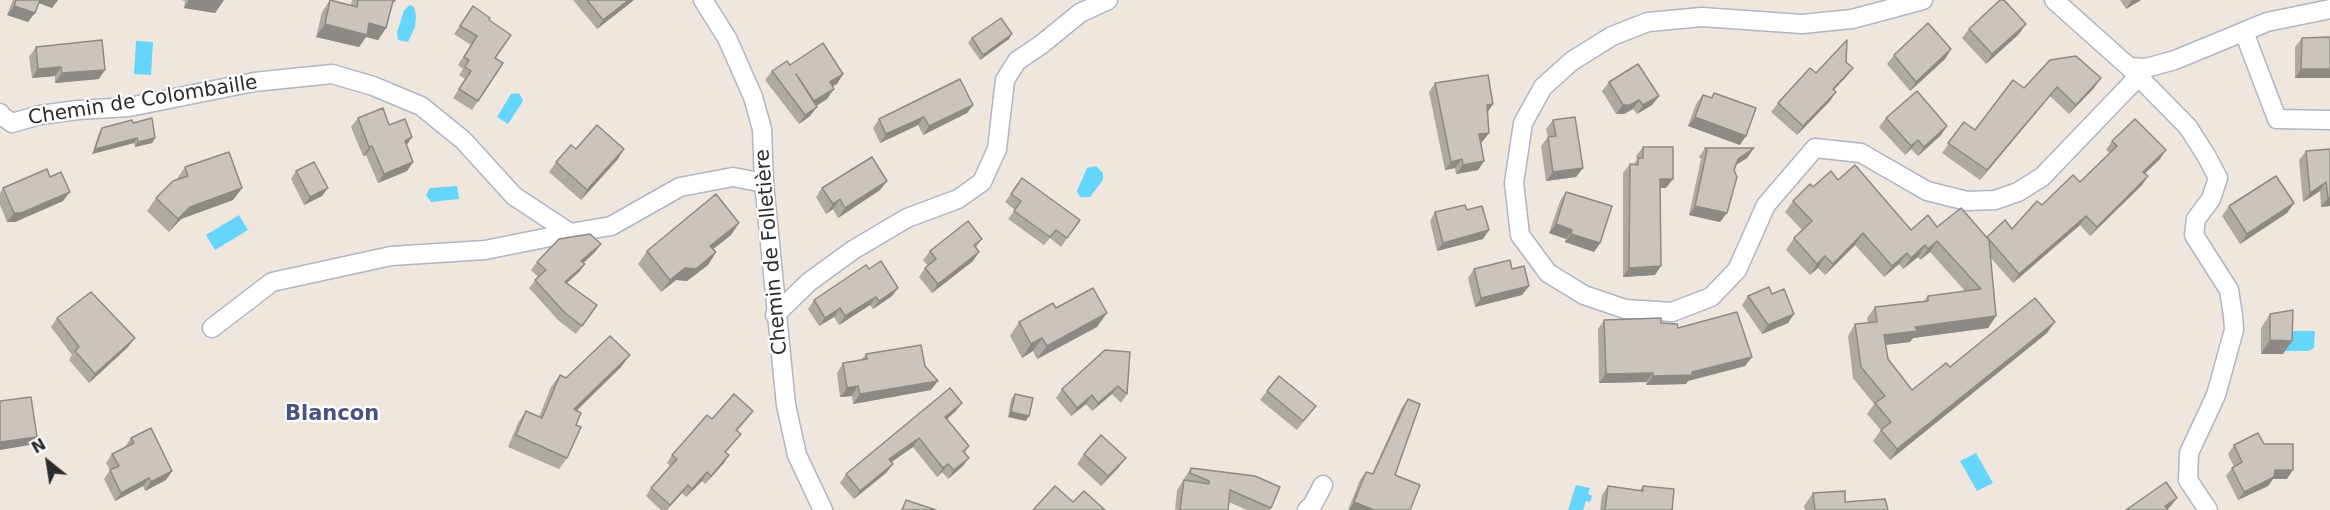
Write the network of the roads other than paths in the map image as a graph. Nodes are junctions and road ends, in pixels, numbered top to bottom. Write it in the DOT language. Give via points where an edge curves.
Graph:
graph roads {
  1 [pos="703,0"];
  2 [pos="1108,0"];
  3 [pos="1923,0"];
  4 [pos="2054,0"];
  5 [pos="2330,9"];
  6 [pos="2244,32"];
  7 [pos="2134,71"];
  8 [pos="0,113"];
  9 [pos="2330,120"];
  10 [pos="764,183"];
  11 [pos="570,233"];
  12 [pos="775,315"];
  13 [pos="212,328"];
  14 [pos="1323,485"];
  15 [pos="823,510"];
  16 [pos="1306,510"];
  17 [pos="2208,510"];
  1 -- 10 [label="street, Chemin de Folletière" via="727,38 753,97 762,129"];
  2 -- 12 [label="street" via="1080,13 1017,61 1005,80 997,149 982,182 958,199 907,218 853,250 809,282"];
  3 -- 7 [label="street" via="1852,19 1802,24 1702,17 1648,22 1612,36 1572,61 1543,87 1523,123 1514,183 1520,235 1548,273 1584,295 1625,309 1672,312 1711,297 1737,270 1766,205 1815,148 1861,153 1926,191 1967,201 1995,200 2043,177"];
  4 -- 7 [label="street"];
  5 -- 6 [label="street" via="2267,22"];
  6 -- 7 [label="street" via="2175,60"];
  6 -- 9 [label="street" via="2277,119"];
  7 -- 17 [label="street" via="2188,127 2218,178 2211,199 2196,219 2194,235 2229,290 2234,315 2234,330 2216,395 2189,453 2188,480"];
  8 -- 11 [label="street, Chemin de Colombaille" via="12,123 40,115 129,107 254,82 332,74 421,106 463,140 514,196"];
  10 -- 11 [label="street" via="733,177 680,187 611,226"];
  10 -- 12 [label="street, Chemin de Folletière"];
  11 -- 13 [label="street" via="484,250 391,256 272,282"];
  12 -- 15 [label="street, Chemin de Folletière" via="786,405 797,455"];
  14 -- 16 [label="street"];
}
